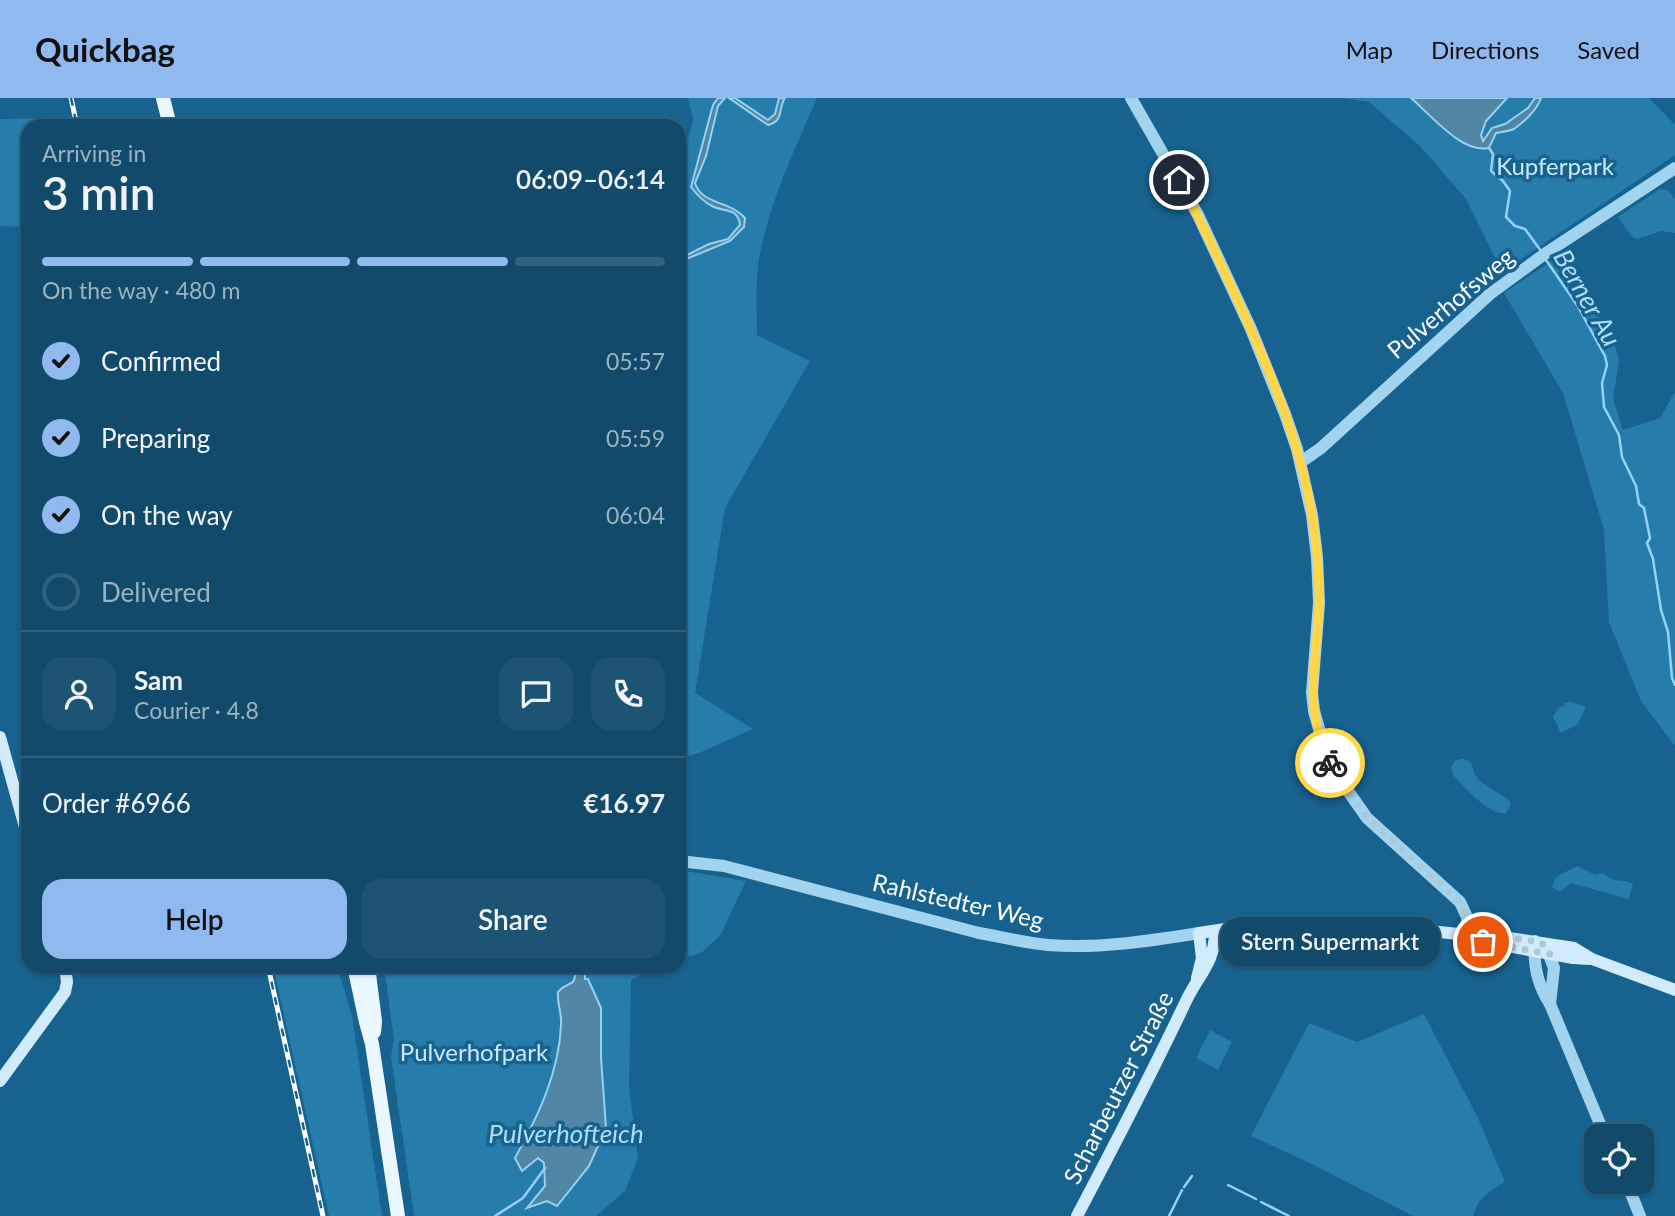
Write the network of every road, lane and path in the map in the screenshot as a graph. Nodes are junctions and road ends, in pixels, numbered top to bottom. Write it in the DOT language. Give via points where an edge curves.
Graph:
graph roads {
  1 [pos="163,98"];
  2 [pos="1131,98"];
  3 [pos="168,119"];
  4 [pos="1675,169"];
  5 [pos="1301,462"];
  6 [pos="0,737"];
  7 [pos="21,813"];
  8 [pos="686,862"];
  9 [pos="1215,931"];
  10 [pos="1199,933"];
  11 [pos="1468,935"];
  12 [pos="1537,944"];
  13 [pos="1550,954"];
  14 [pos="1573,958"];
  15 [pos="1592,959"];
  16 [pos="1554,968"];
  17 [pos="66,973"];
  18 [pos="356,973"];
  19 [pos="369,973"];
  20 [pos="1197,978"];
  21 [pos="1675,990"];
  22 [pos="1550,1004"];
  23 [pos="372,1044"];
  24 [pos="0,1082"];
  25 [pos="1600,1124"];
  26 [pos="1631,1194"];
  27 [pos="398,1216"];
  28 [pos="1077,1216"];
  29 [pos="1640,1216"];
  1 -- 3 [label="main road"];
  2 -- 5 [label="street" via="1198,215 1232,286"];
  4 -- 5 [label="street, Pulverhofsweg" via="1472,309"];
  5 -- 11 [label="street" via="1317,557 1319,603 1312,680 1314,711 1325,750 1367,818 1460,902"];
  6 -- 7 [label="main road"];
  8 -- 10 [label="street, Rahlstedter Weg" via="724,866 979,933 1047,944 1109,945"];
  9 -- 10 [label="main road, Rahlstedter Weg"];
  9 -- 11 [label="main road, Rahlstedter Weg" via="1314,923"];
  9 -- 20 [label="main road, Scharbeutzer Straße" via="1213,956"];
  10 -- 20 [label="main road, Scharbeutzer Straße" via="1202,958"];
  11 -- 12 [label="main road, Rahlstedter Weg" via="1483,942"];
  12 -- 13 [label="main road, Rahlstedter Weg"];
  12 -- 15 [label="main road, Rahlstedter Weg" via="1574,948"];
  12 -- 22 [label="street" via="1536,969"];
  13 -- 14 [label="main road, Rahlstedter Weg"];
  13 -- 16 [label="street"];
  14 -- 15 [label="main road, Rahlstedter Weg"];
  14 -- 16 [label="street"];
  15 -- 21 [label="main road, Rahlstedter Weg"];
  16 -- 22 [label="street"];
  17 -- 24 [label="main road" via="63,996"];
  18 -- 23 [label="main road"];
  19 -- 23 [label="main road" via="375,1021"];
  20 -- 28 [label="main road, Scharbeutzer Straße"];
  22 -- 25 [label="street"];
  23 -- 27 [label="main road"];
  26 -- 29 [label="street"];
}
